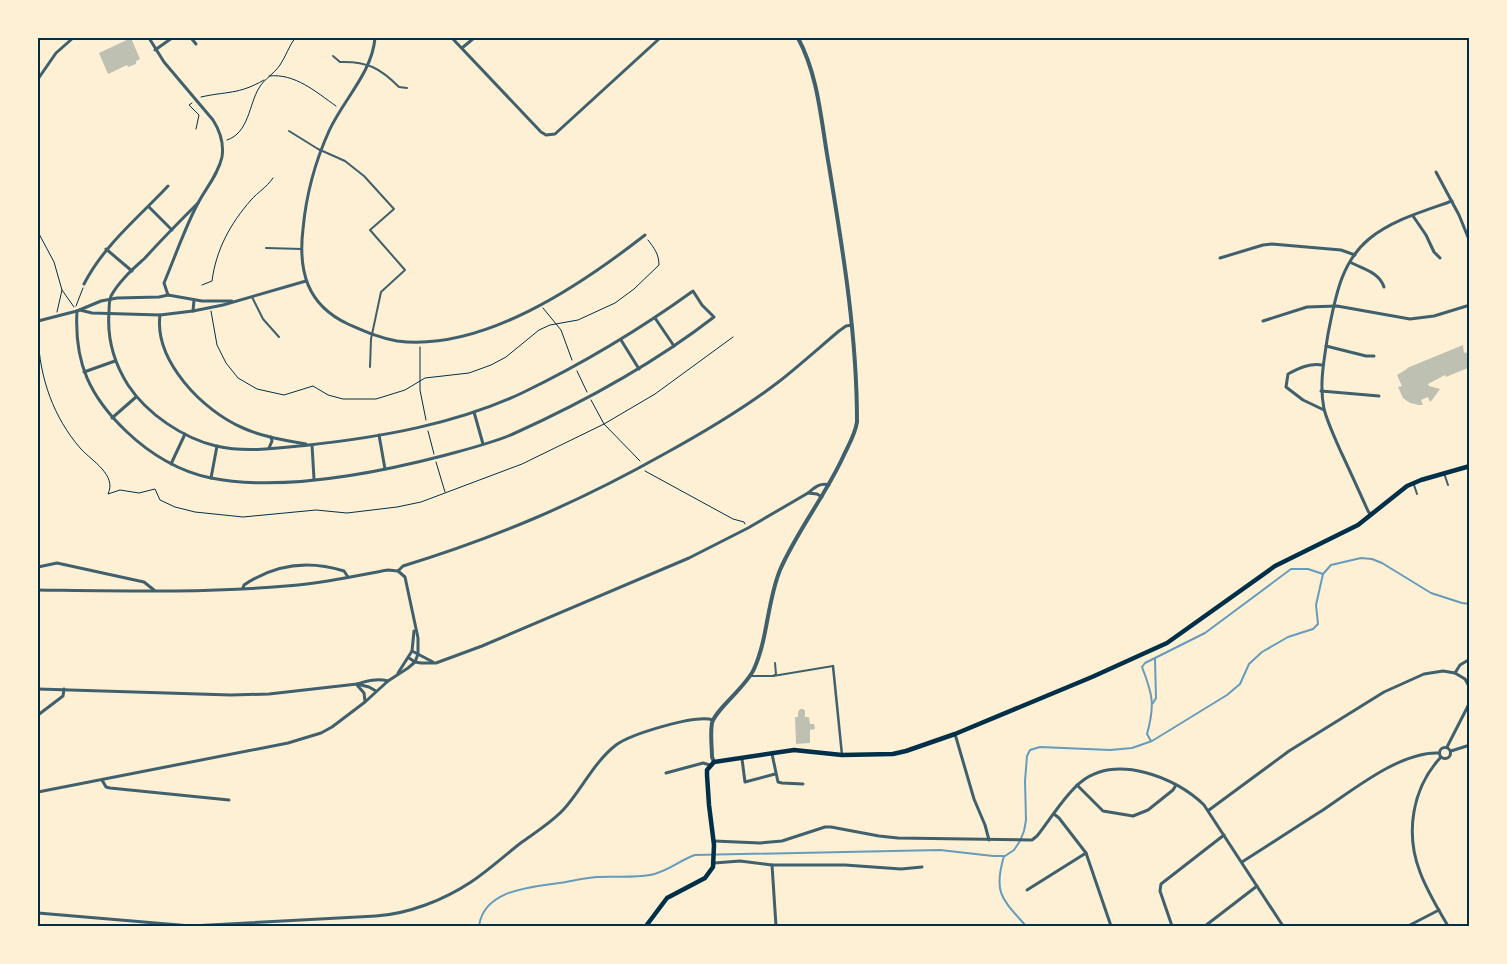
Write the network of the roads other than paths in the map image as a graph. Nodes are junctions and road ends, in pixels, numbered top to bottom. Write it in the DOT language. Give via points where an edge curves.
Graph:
graph roads {
  1 [pos="73,38"];
  2 [pos="148,38"];
  3 [pos="172,38"];
  4 [pos="191,38"];
  5 [pos="375,38"];
  6 [pos="452,38"];
  7 [pos="474,38"];
  8 [pos="660,38"];
  9 [pos="798,38"];
  10 [pos="196,44"];
  11 [pos="462,48"];
  12 [pos="155,50"];
  13 [pos="333,56"];
  14 [pos="368,65"];
  15 [pos="38,79"];
  16 [pos="407,88"];
  17 [pos="289,131"];
  18 [pos="322,150"];
  19 [pos="1436,172"];
  20 [pos="168,186"];
  21 [pos="1452,201"];
  22 [pos="198,203"];
  23 [pos="149,207"];
  24 [pos="1413,216"];
  25 [pos="180,221"];
  26 [pos="187,225"];
  27 [pos="172,230"];
  28 [pos="645,235"];
  29 [pos="1470,242"];
  30 [pos="106,248"];
  31 [pos="266,248"];
  32 [pos="302,249"];
  33 [pos="1355,255"];
  34 [pos="1220,258"];
  35 [pos="1440,258"];
  36 [pos="1350,262"];
  37 [pos="132,270"];
  38 [pos="306,280"];
  39 [pos="84,284"];
  40 [pos="1384,287"];
  41 [pos="168,296"];
  42 [pos="252,297"];
  43 [pos="110,300"];
  44 [pos="194,300"];
  45 [pos="238,301"];
  46 [pos="1470,305"];
  47 [pos="1334,306"];
  48 [pos="78,311"];
  49 [pos="193,311"];
  50 [pos="109,313"];
  51 [pos="160,315"];
  52 [pos="655,318"];
  53 [pos="38,321"];
  54 [pos="1264,321"];
  55 [pos="852,325"];
  56 [pos="372,335"];
  57 [pos="279,337"];
  58 [pos="620,340"];
  59 [pos="674,346"];
  60 [pos="1326,346"];
  61 [pos="1374,356"];
  62 [pos="116,361"];
  63 [pos="1322,365"];
  64 [pos="370,367"];
  65 [pos="639,369"];
  66 [pos="84,372"];
  67 [pos="1321,391"];
  68 [pos="1379,396"];
  69 [pos="136,397"];
  70 [pos="1324,410"];
  71 [pos="474,412"];
  72 [pos="112,418"];
  73 [pos="185,434"];
  74 [pos="379,435"];
  75 [pos="271,437"];
  76 [pos="483,444"];
  77 [pos="312,445"];
  78 [pos="217,446"];
  79 [pos="268,449"];
  80 [pos="171,464"];
  81 [pos="1470,466"];
  82 [pos="385,469"];
  83 [pos="1444,474"];
  84 [pos="211,478"];
  85 [pos="314,479"];
  86 [pos="1413,483"];
  87 [pos="829,485"];
  88 [pos="1448,485"];
  89 [pos="808,493"];
  90 [pos="1417,494"];
  91 [pos="822,497"];
  92 [pos="1371,515"];
  93 [pos="38,567"];
  94 [pos="398,571"];
  95 [pos="348,577"];
  96 [pos="243,588"];
  97 [pos="38,590"];
  98 [pos="154,590"];
  99 [pos="415,627"];
  100 [pos="412,651"];
  101 [pos="418,654"];
  102 [pos="409,658"];
  103 [pos="1470,659"];
  104 [pos="415,662"];
  105 [pos="436,663"];
  106 [pos="775,663"];
  107 [pos="833,666"];
  108 [pos="398,673"];
  109 [pos="1455,673"];
  110 [pos="750,676"];
  111 [pos="773,676"];
  112 [pos="388,681"];
  113 [pos="357,684"];
  114 [pos="1470,688"];
  115 [pos="38,689"];
  116 [pos="64,689"];
  117 [pos="376,691"];
  118 [pos="365,702"];
  119 [pos="1470,702"];
  120 [pos="38,715"];
  121 [pos="714,720"];
  122 [pos="955,734"];
  123 [pos="1470,745"];
  124 [pos="1448,747"];
  125 [pos="1451,751"];
  126 [pos="1439,753"];
  127 [pos="772,754"];
  128 [pos="842,755"];
  129 [pos="1441,757"];
  130 [pos="742,759"];
  131 [pos="712,763"];
  132 [pos="666,773"];
  133 [pos="776,774"];
  134 [pos="102,780"];
  135 [pos="803,784"];
  136 [pos="1077,785"];
  137 [pos="1176,786"];
  138 [pos="38,792"];
  139 [pos="229,800"];
  140 [pos="1208,810"];
  141 [pos="1054,814"];
  142 [pos="1224,835"];
  143 [pos="989,840"];
  144 [pos="714,843"];
  145 [pos="1086,853"];
  146 [pos="714,861"];
  147 [pos="1242,862"];
  148 [pos="772,864"];
  149 [pos="922,867"];
  150 [pos="1257,886"];
  151 [pos="1028,890"];
  152 [pos="1439,910"];
  153 [pos="38,913"];
  154 [pos="1447,925"];
  155 [pos="646,926"];
  156 [pos="776,926"];
  157 [pos="1111,926"];
  158 [pos="1172,926"];
  159 [pos="1205,926"];
  160 [pos="1282,926"];
  161 [pos="1408,926"];
  162 [pos="1441,926"];
  1 -- 15 [label="street" via="56,53"];
  2 -- 12 [label="street"];
  3 -- 12 [label="street"];
  4 -- 10 [label="street"];
  5 -- 14 [label="street"];
  6 -- 11 [label="street"];
  7 -- 11 [label="street"];
  8 -- 11 [label="street" via="555,134 550,135 541,132"];
  9 -- 55 [label="street" via="815,82"];
  12 -- 22 [label="street" via="218,128 222,141 222,158"];
  13 -- 14 [label="lane" via="340,62"];
  14 -- 16 [label="lane" via="386,74 399,88"];
  14 -- 18 [label="street" via="329,131"];
  17 -- 18 [label="lane"];
  18 -- 32 [label="street" via="305,213"];
  18 -- 56 [label="lane" via="345,161 364,176 394,209 370,230 405,270 381,292"];
  19 -- 21 [label="street"];
  20 -- 23 [label="street"];
  21 -- 24 [label="street"];
  21 -- 29 [label="street"];
  22 -- 25 [label="street"];
  22 -- 26 [label="street"];
  23 -- 27 [label="street"];
  23 -- 30 [label="street"];
  24 -- 33 [label="street" via="1370,238"];
  24 -- 35 [label="street"];
  25 -- 26 [label="street"];
  25 -- 27 [label="street"];
  26 -- 41 [label="street" via="164,284"];
  27 -- 37 [label="street"];
  28 -- 56 [label="street" via="594,272 542,303 496,325 446,340 397,341"];
  30 -- 37 [label="street"];
  30 -- 39 [label="street"];
  31 -- 32 [label="lane"];
  32 -- 38 [label="street"];
  33 -- 34 [label="street" via="1341,250 1272,244"];
  33 -- 36 [label="street"];
  36 -- 40 [label="street" via="1375,274"];
  36 -- 47 [label="street" via="1340,281"];
  37 -- 43 [label="street"];
  38 -- 42 [label="street"];
  38 -- 56 [label="street" via="329,313"];
  41 -- 43 [label="street"];
  41 -- 44 [label="street"];
  42 -- 45 [label="street"];
  42 -- 57 [label="lane" via="263,319"];
  43 -- 48 [label="street"];
  43 -- 50 [label="street"];
  44 -- 45 [label="street"];
  44 -- 49 [label="street"];
  45 -- 49 [label="street"];
  46 -- 47 [label="street" via="1434,316 1410,319"];
  47 -- 54 [label="street" via="1307,307"];
  47 -- 60 [label="street"];
  48 -- 50 [label="street"];
  48 -- 53 [label="street"];
  48 -- 66 [label="street" via="78,349"];
  49 -- 51 [label="street"];
  50 -- 51 [label="street"];
  50 -- 62 [label="street" via="109,334"];
  51 -- 75 [label="street" via="161,340 170,364 181,379 223,417"];
  52 -- 58 [label="street"];
  52 -- 59 [label="street"];
  52 -- 59 [label="street" via="693,291 714,317"];
  55 -- 87 [label="street" via="857,422"];
  55 -- 94 [label="street" via="842,328 742,408 642,466 532,521 402,566"];
  56 -- 64 [label="lane"];
  58 -- 65 [label="street"];
  58 -- 71 [label="street" via="521,394"];
  59 -- 65 [label="street"];
  60 -- 61 [label="street"];
  60 -- 63 [label="street"];
  62 -- 66 [label="street"];
  62 -- 69 [label="street"];
  63 -- 67 [label="street"];
  63 -- 70 [label="street" via="1314,364 1288,374 1286,387"];
  65 -- 76 [label="street" via="511,435"];
  66 -- 72 [label="street" via="100,404"];
  67 -- 68 [label="street"];
  67 -- 70 [label="street"];
  69 -- 72 [label="street"];
  69 -- 73 [label="street"];
  70 -- 92 [label="street"];
  71 -- 74 [label="street" via="427,426"];
  71 -- 76 [label="street"];
  72 -- 80 [label="street" via="148,450"];
  73 -- 78 [label="street"];
  73 -- 80 [label="street"];
  74 -- 77 [label="street"];
  74 -- 82 [label="street"];
  75 -- 77 [label="street"];
  75 -- 79 [label="street"];
  76 -- 82 [label="street"];
  77 -- 79 [label="street"];
  77 -- 85 [label="street"];
  78 -- 79 [label="street"];
  78 -- 84 [label="street"];
  80 -- 84 [label="street"];
  81 -- 83 [label="main road"];
  82 -- 85 [label="street"];
  83 -- 86 [label="main road"];
  83 -- 88 [label="lane"];
  84 -- 85 [label="street" via="272,483"];
  86 -- 90 [label="lane"];
  86 -- 92 [label="main road"];
  87 -- 89 [label="street" via="823,484"];
  87 -- 91 [label="street"];
  89 -- 91 [label="street"];
  89 -- 105 [label="street" via="748,528 671,565"];
  91 -- 110 [label="street" via="780,570 757,662"];
  92 -- 122 [label="main road" via="1358,525 1268,570 1167,643"];
  93 -- 98 [label="street" via="57,563 144,582"];
  94 -- 95 [label="street"];
  94 -- 99 [label="street" via="405,577"];
  95 -- 96 [label="street" via="287,586"];
  95 -- 96 [label="street" via="344,571 334,568 303,565 265,573"];
  96 -- 98 [label="street"];
  97 -- 98 [label="street"];
  99 -- 100 [label="street"];
  99 -- 101 [label="street"];
  100 -- 101 [label="street"];
  100 -- 102 [label="street"];
  101 -- 104 [label="street"];
  101 -- 105 [label="street"];
  102 -- 104 [label="street"];
  102 -- 108 [label="street"];
  103 -- 109 [label="street"];
  104 -- 105 [label="street"];
  104 -- 108 [label="street"];
  106 -- 111 [label="lane" via="776,674"];
  107 -- 111 [label="lane"];
  107 -- 128 [label="street"];
  108 -- 112 [label="street"];
  109 -- 114 [label="street"];
  109 -- 140 [label="street" via="1424,674 1384,692 1289,751"];
  110 -- 111 [label="lane"];
  110 -- 121 [label="street"];
  112 -- 113 [label="street" via="370,680"];
  112 -- 117 [label="street"];
  113 -- 116 [label="street" via="232,695"];
  113 -- 117 [label="street"];
  113 -- 118 [label="street" via="364,693"];
  115 -- 116 [label="street"];
  116 -- 120 [label="street" via="63,696"];
  117 -- 118 [label="street"];
  118 -- 134 [label="street" via="332,727 305,738"];
  119 -- 124 [label="street"];
  121 -- 131 [label="street"];
  121 -- 153 [label="street" via="703,718 664,726 618,744 606,754 563,810 544,826 471,882 445,896 398,913 191,926"];
  122 -- 128 [label="main road" via="893,754"];
  122 -- 143 [label="street"];
  123 -- 125 [label="street"];
  124 -- 125 [label="street"];
  124 -- 126 [label="street"];
  125 -- 129 [label="street" via="1448,757"];
  126 -- 129 [label="street"];
  126 -- 147 [label="street" via="1422,755 1386,768"];
  127 -- 128 [label="main road" via="801,750"];
  127 -- 130 [label="main road"];
  127 -- 133 [label="street"];
  129 -- 152 [label="street" via="1416,801 1412,831 1419,870"];
  130 -- 131 [label="main road"];
  130 -- 133 [label="street" via="745,782"];
  131 -- 132 [label="street"];
  131 -- 144 [label="main road" via="707,770 707,790"];
  133 -- 135 [label="street" via="780,783"];
  134 -- 138 [label="street"];
  134 -- 139 [label="street" via="110,788"];
  136 -- 137 [label="street" via="1093,774 1116,768 1140,771"];
  136 -- 137 [label="street" via="1103,812 1133,816 1148,810"];
  136 -- 141 [label="street"];
  137 -- 140 [label="street" via="1192,794"];
  140 -- 142 [label="street"];
  141 -- 143 [label="street" via="1032,840"];
  141 -- 145 [label="street"];
  142 -- 147 [label="street"];
  142 -- 158 [label="street" via="1160,884"];
  143 -- 144 [label="street" via="879,836 825,827 782,841"];
  144 -- 146 [label="main road"];
  145 -- 151 [label="street"];
  145 -- 157 [label="street"];
  146 -- 148 [label="street"];
  146 -- 155 [label="main road" via="705,878 667,898"];
  147 -- 150 [label="street"];
  148 -- 149 [label="street"];
  148 -- 156 [label="street"];
  150 -- 159 [label="street"];
  150 -- 160 [label="street"];
  152 -- 154 [label="street"];
  152 -- 161 [label="street"];
  154 -- 162 [label="street"];
}
